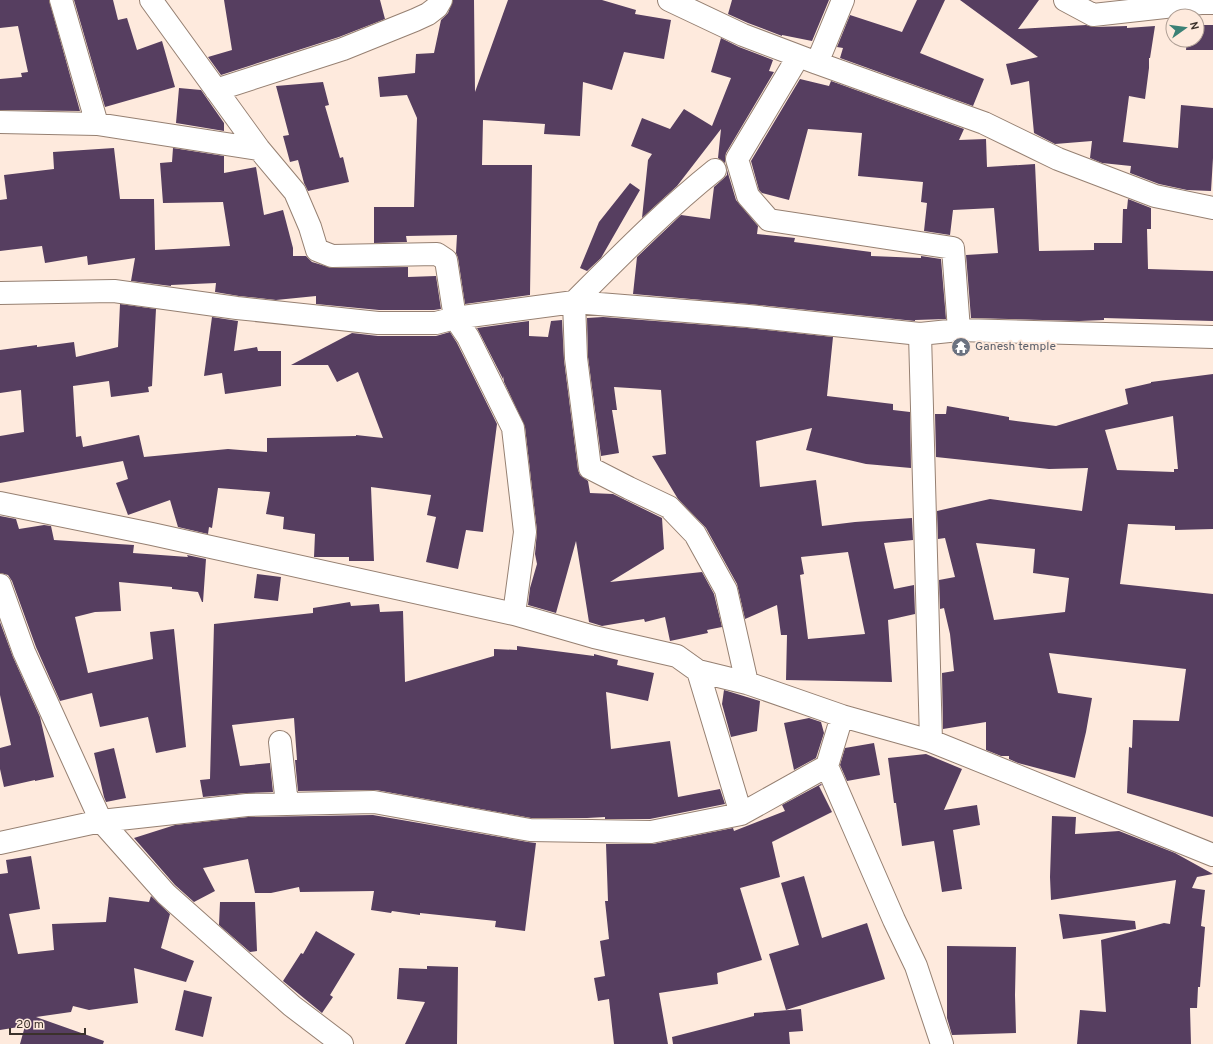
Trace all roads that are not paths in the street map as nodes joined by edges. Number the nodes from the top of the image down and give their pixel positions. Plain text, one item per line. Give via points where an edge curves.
1 (60, 0) edge
2 (151, 0) edge
3 (441, 0) edge
4 (669, 0) edge
5 (843, 0) edge
6 (1065, 0) edge
7 (1213, 3) edge
8 (807, 60) junction
9 (216, 90) junction
10 (0, 122) edge
11 (97, 124) junction
12 (259, 149) junction
13 (715, 170) dead end
14 (1213, 208) edge
15 (0, 293) edge
16 (574, 302) junction
17 (455, 318) junction
18 (959, 330) junction
19 (920, 334) junction
20 (1213, 338) edge
21 (0, 503) edge
22 (0, 585) edge
23 (514, 614) junction
24 (698, 671) junction
25 (747, 683) junction
26 (842, 716) junction
27 (932, 741) junction
28 (280, 742) dead end
29 (827, 766) junction
30 (288, 804) junction
31 (741, 814) junction
32 (101, 822) junction
33 (0, 842) edge
34 (1213, 855) edge
35 (342, 1044) edge
36 (942, 1044) edge

1 - 11 street
2 - 9 street
3 - 9 street via 437,8 428,14 343,49
4 - 8 street via 743,35
5 - 8 street
6 - 7 street via 1093,14
8 - 14 street via 984,123 1058,159 1155,196
8 - 18 street via 737,158 748,196 769,220 953,248
9 - 12 street
10 - 11 street
11 - 12 street
12 - 17 street via 295,192 317,250 332,256 437,254 446,260
13 - 16 street via 628,247
15 - 17 street via 114,291 236,308 378,323 436,323
16 - 17 street
16 - 19 street via 748,316
16 - 25 street via 576,358 590,468 669,507 695,534 726,590
17 - 23 street via 468,338 513,428 525,532
18 - 19 street
18 - 20 street
19 - 27 street
21 - 23 street
22 - 32 street via 24,652
23 - 24 street via 594,637 677,656
24 - 25 street
24 - 31 street
25 - 26 street
26 - 27 street
26 - 29 street
27 - 34 street
28 - 30 street
29 - 31 street
29 - 36 street via 916,966
30 - 31 street via 374,802 530,830 651,832
30 - 32 street via 247,805
32 - 33 street
32 - 35 street via 166,894 292,1006

